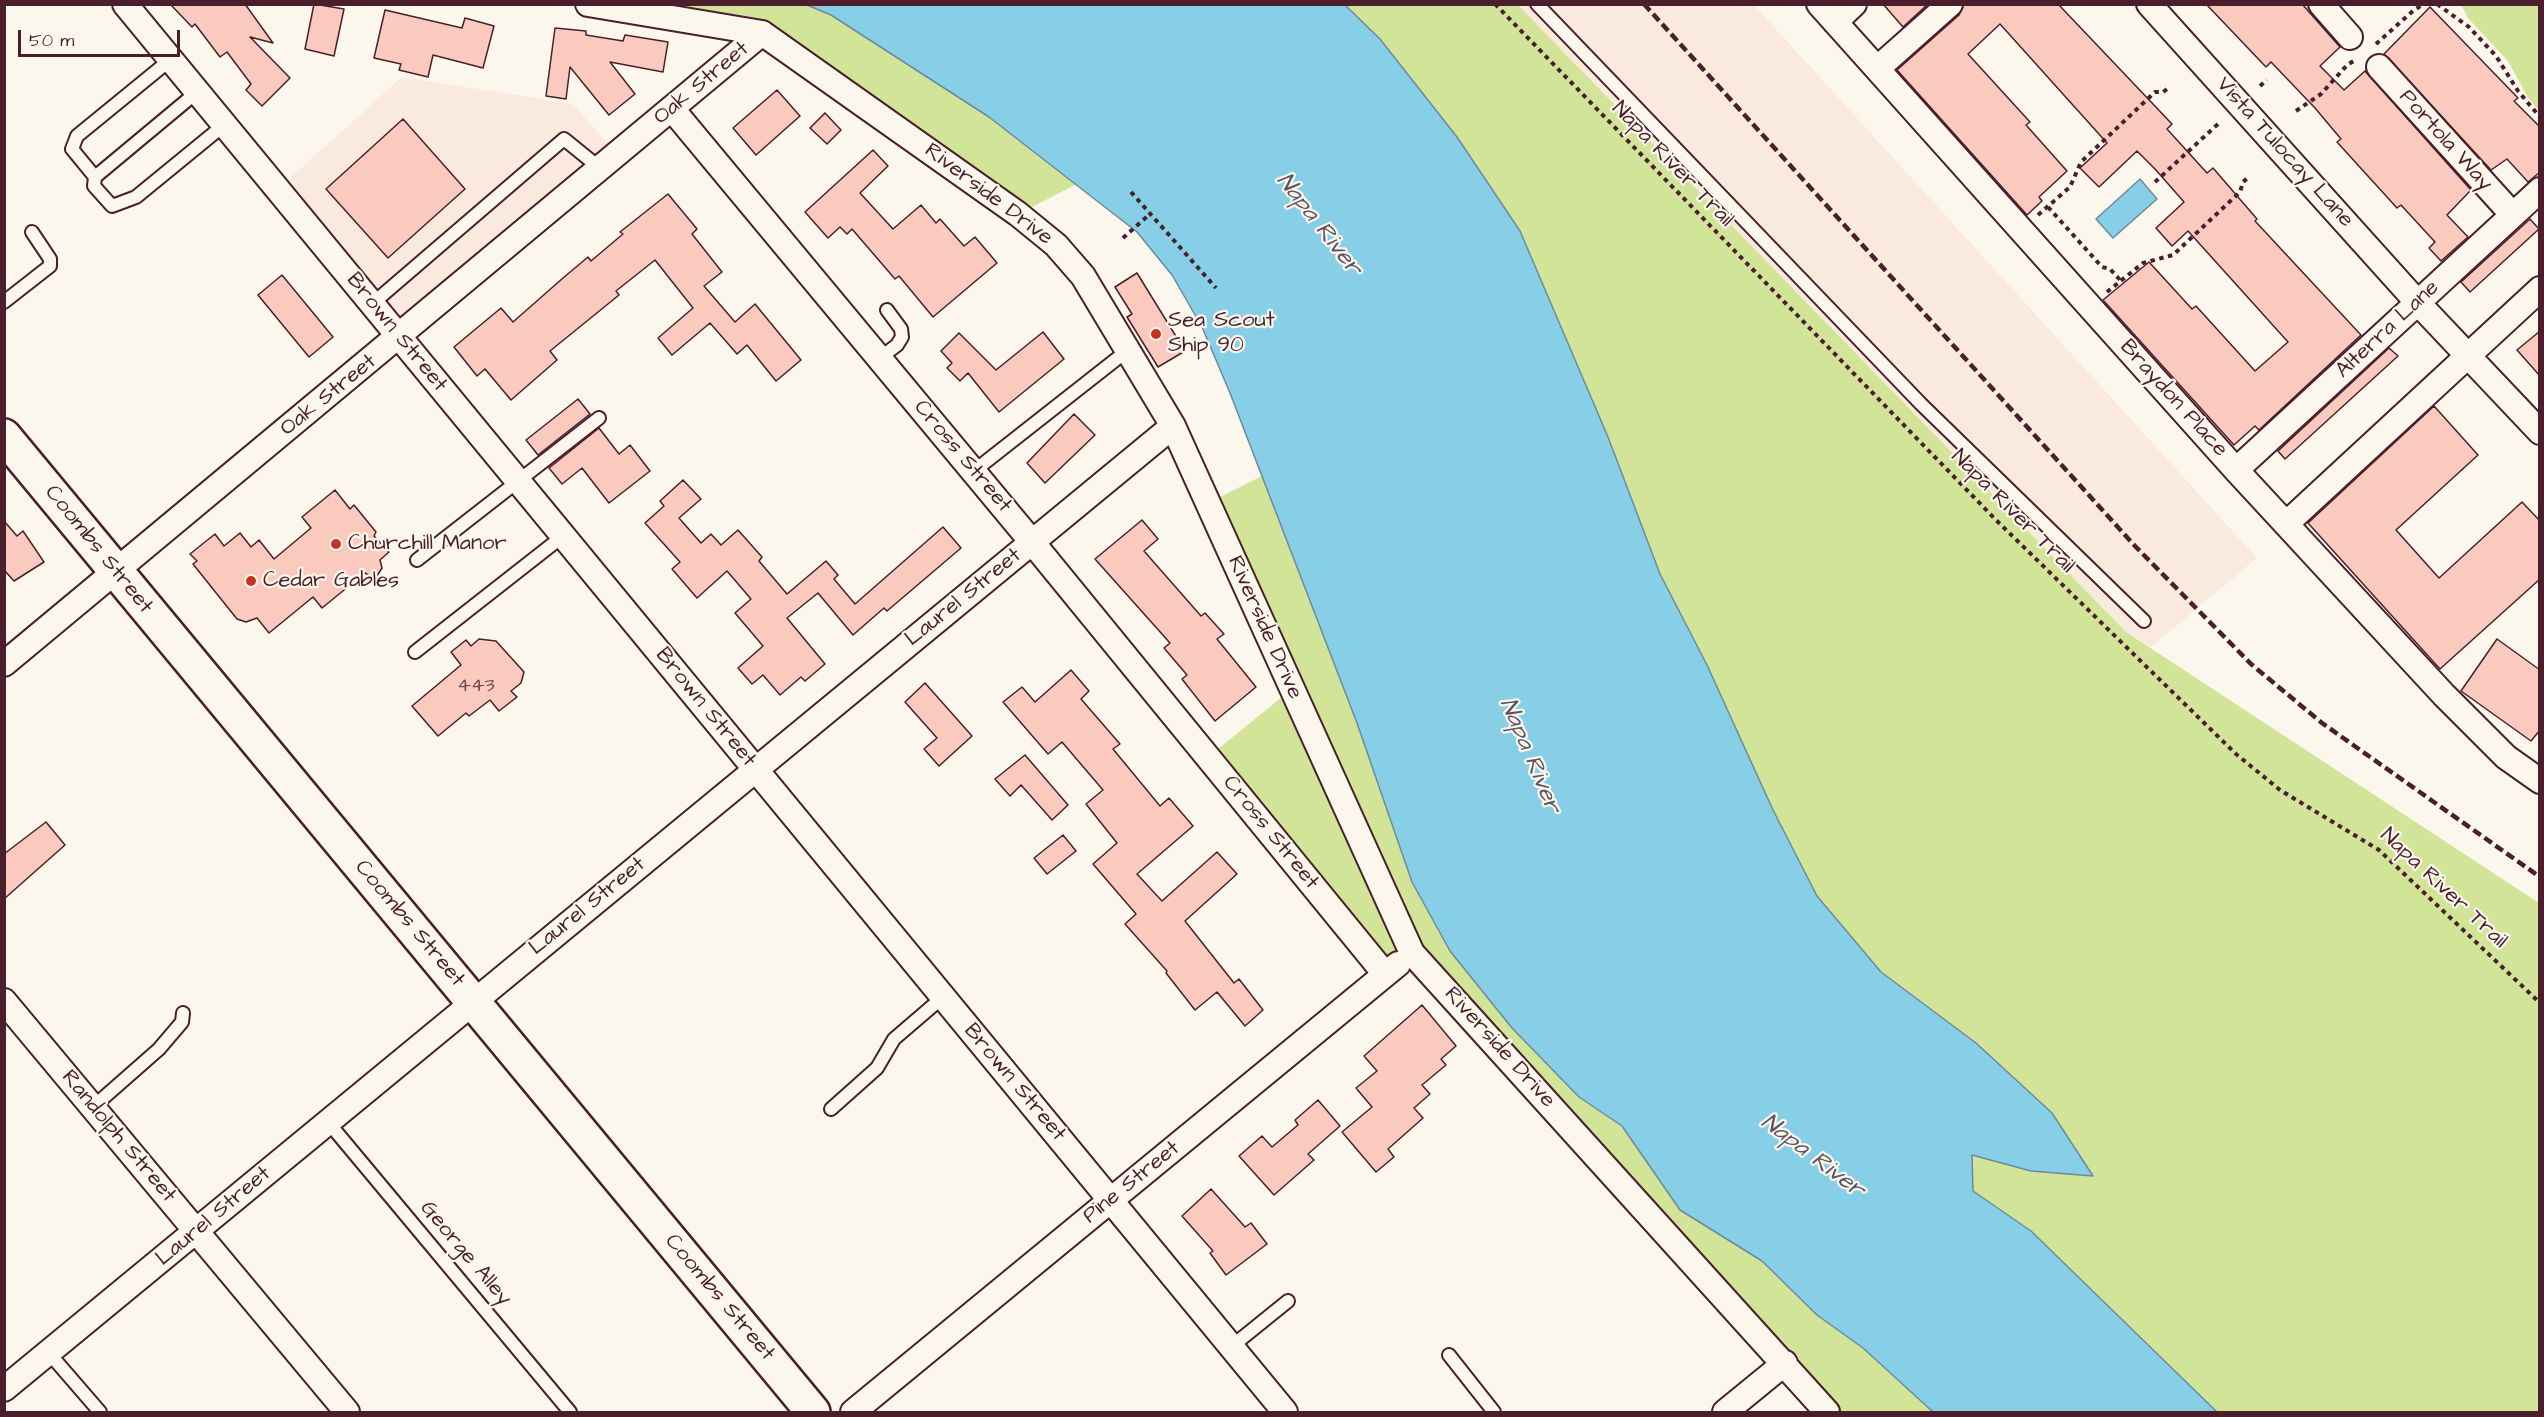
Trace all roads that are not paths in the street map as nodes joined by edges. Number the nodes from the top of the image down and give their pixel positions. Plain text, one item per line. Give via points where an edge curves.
1 (125, 4) edge
2 (588, 4) edge
3 (1537, 4) edge
4 (1819, 4) edge
5 (1854, 4) edge
6 (1950, 4) edge
7 (2149, 4) edge
8 (2321, 4) edge
9 (1835, 22) junction
10 (762, 33) junction
11 (2350, 37) dead end
12 (170, 60) junction
13 (2379, 67) dead end
14 (1878, 68) junction
15 (197, 93) junction
16 (672, 109) junction
17 (224, 124) junction
18 (601, 169) junction
19 (95, 177) junction
20 (2540, 190) edge
21 (2512, 214) junction
22 (32, 232) dead end
23 (2540, 289) edge
24 (4, 302) edge
25 (2418, 303) junction
26 (372, 304) junction
27 (887, 310) dead end
28 (400, 338) junction
29 (1128, 350) junction
30 (2468, 354) junction
31 (880, 358) junction
32 (599, 418) dead end
33 (1173, 426) junction
34 (2540, 432) edge
35 (12, 450) edge
36 (2236, 470) junction
37 (974, 471) junction
38 (518, 481) junction
39 (2286, 524) junction
40 (563, 536) junction
41 (1032, 542) junction
42 (417, 560) dead end
43 (115, 572) junction
44 (2144, 621) dead end
45 (415, 652) dead end
46 (4, 664) edge
47 (755, 770) junction
48 (2540, 782) edge
49 (1412, 953) junction
50 (1385, 974) junction
51 (943, 997) junction
52 (4, 1001) edge
53 (473, 1001) junction
54 (183, 1013) dead end
55 (93, 1107) junction
56 (831, 1109) dead end
57 (328, 1122) junction
58 (1111, 1200) junction
59 (198, 1232) junction
60 (1288, 1302) dead end
61 (1231, 1347) junction
62 (50, 1353) junction
63 (1449, 1355) dead end
64 (1785, 1363) junction
65 (4, 1389) edge
66 (100, 1413) edge
67 (346, 1413) edge
68 (570, 1413) edge
69 (813, 1413) edge
70 (853, 1413) edge
71 (1285, 1413) edge
72 (1494, 1413) edge
73 (1725, 1413) edge
74 (1827, 1413) edge

1 - 12 street, Brown Street
2 - 10 street, Riverside Drive
3 - 44 lane via 1921,404
4 - 9 street, Braydon Place
5 - 9 street
6 - 14 street
7 - 25 street, Vista Tulocay Lane
8 - 11 street
9 - 14 street, Braydon Place
10 - 16 street, Oak Street
10 - 29 street, Riverside Drive via 1056,245 1083,276
12 - 15 street, Brown Street
12 - 19 lane via 77,136 72,149
13 - 21 street, Portola Way
14 - 36 street, Braydon Place
15 - 17 street, Brown Street
15 - 19 lane
16 - 18 street, Oak Street
16 - 31 street, Cross Street
17 - 19 lane via 136,197 112,206 94,186
17 - 26 street, Brown Street
18 - 26 lane via 564,139
18 - 28 street, Oak Street
20 - 21 street, Alterra Lane
21 - 25 street, Alterra Lane
22 - 24 lane via 50,259 50,266
23 - 30 street
25 - 30 street, Vista Tulocay Lane
25 - 36 street, Alterra Lane
26 - 28 street, Brown Street
27 - 31 lane via 901,329 902,337
28 - 38 street, Brown Street
28 - 43 street, Oak Street
29 - 33 street, Riverside Drive
29 - 37 lane
30 - 34 street, Vista Tulocay Lane
30 - 39 street
31 - 37 street, Cross Street
32 - 38 lane
33 - 41 street, Laurel Street
33 - 49 street, Riverside Drive
35 - 43 street, Coombs Street
36 - 39 street, Braydon Place
37 - 41 street, Cross Street
38 - 40 street, Brown Street
38 - 42 lane
39 - 48 street, Braydon Place via 2506,758
40 - 45 lane
40 - 47 street, Brown Street
41 - 47 street, Laurel Street
41 - 50 street, Cross Street
43 - 46 street, Oak Street
43 - 53 street, Coombs Street
47 - 51 street, Brown Street
47 - 53 street, Laurel Street
49 - 50 street, Pine Street
49 - 64 street, Riverside Drive
50 - 58 street, Pine Street
51 - 56 lane via 894,1039 877,1068
51 - 58 street, Brown Street
52 - 55 street, Randolph Street
53 - 57 street, Laurel Street
53 - 69 street, Coombs Street
54 - 55 lane via 182,1023 174,1033
55 - 59 street, Randolph Street
57 - 59 street, Laurel Street
57 - 68 lane, George Alley
58 - 61 street, Brown Street
58 - 70 street, Pine Street
59 - 62 street, Laurel Street
59 - 67 street, Randolph Street
60 - 61 lane
61 - 71 street, Brown Street
62 - 65 street, Laurel Street
62 - 66 lane
63 - 72 lane
64 - 73 street
64 - 74 street, Riverside Drive

